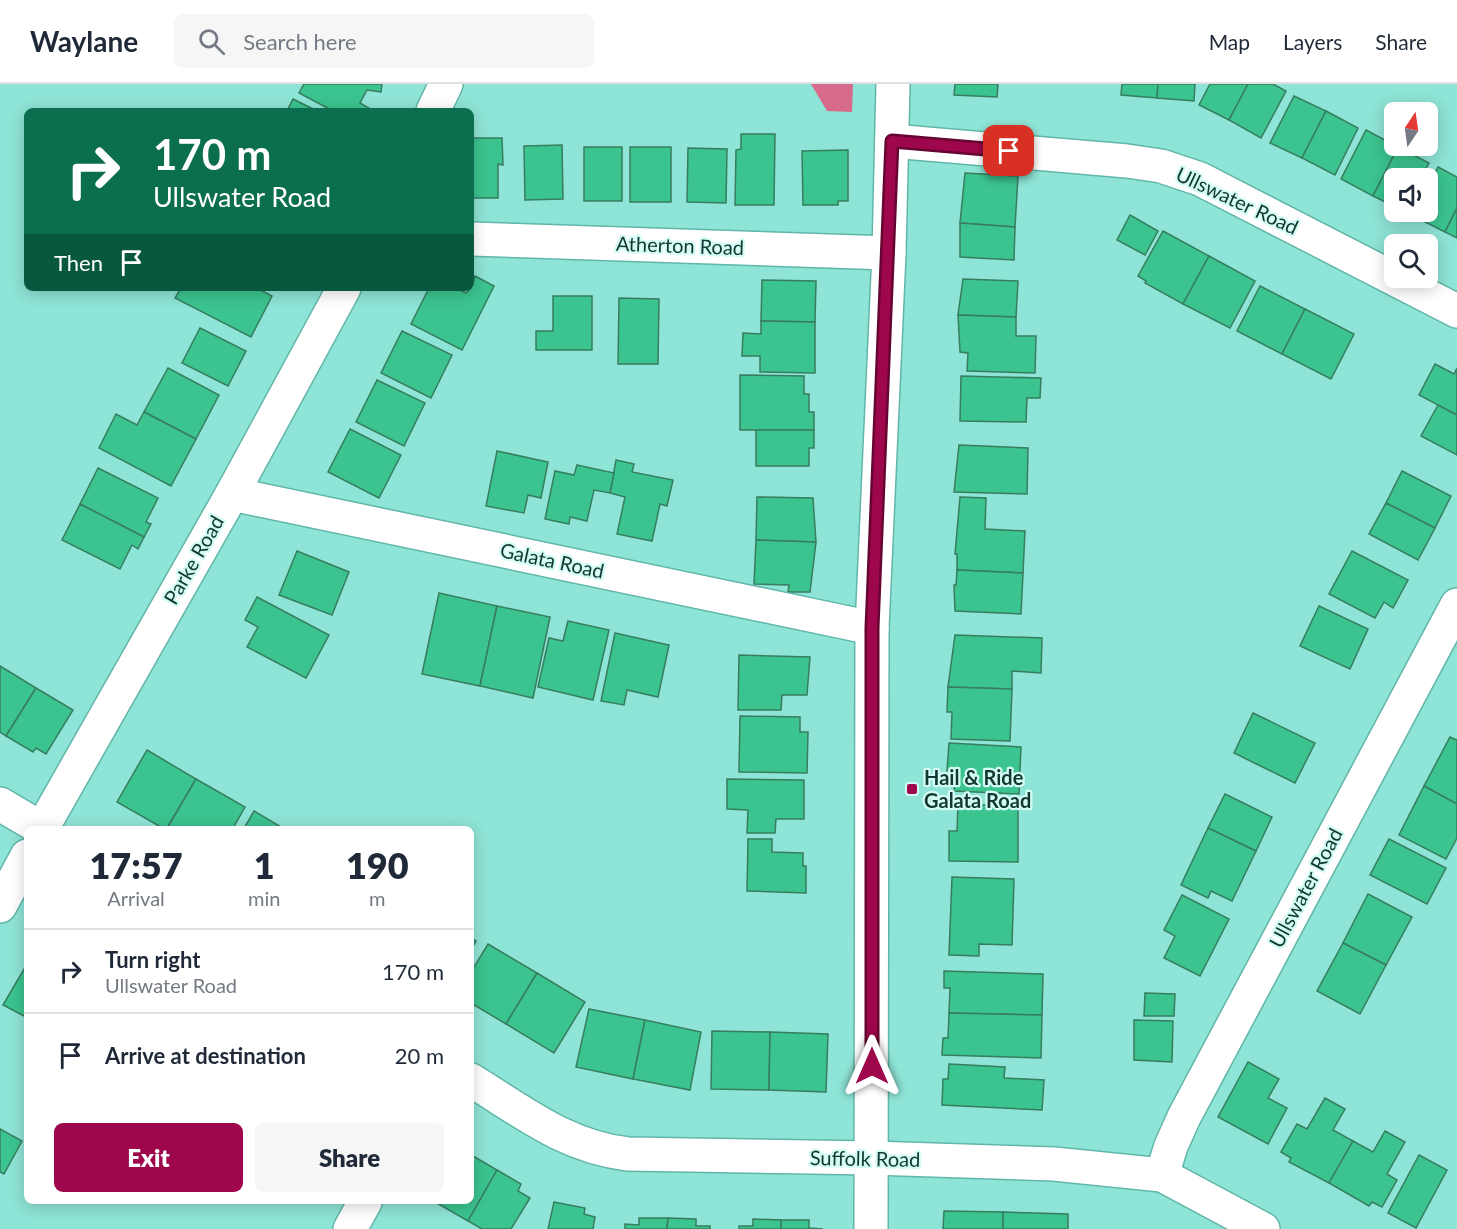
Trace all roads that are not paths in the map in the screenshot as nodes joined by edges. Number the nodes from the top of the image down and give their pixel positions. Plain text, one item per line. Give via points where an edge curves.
1 (446, 84) edge
2 (893, 84) edge
3 (434, 108) edge
4 (892, 141) junction
5 (474, 239) edge
6 (889, 253) junction
7 (342, 291) edge
8 (1457, 311) edge
9 (232, 494) junction
10 (1457, 604) edge
11 (872, 628) junction
12 (0, 804) edge
13 (26, 826) edge
14 (44, 826) edge
15 (24, 862) edge
16 (0, 906) edge
17 (474, 1082) edge
18 (873, 1158) junction
19 (1162, 1175) junction
20 (364, 1204) edge
21 (350, 1229) edge
22 (871, 1229) edge
23 (1263, 1229) edge

1 - 3 street
2 - 4 street
4 - 6 street
4 - 8 street, Ullswater Road via 1127,161 1180,171
5 - 6 street, Atherton Road
6 - 11 street
7 - 9 street, Parke Road
9 - 11 street, Galata Road
9 - 14 street, Parke Road
10 - 19 street, Ullswater Road via 1184,1117
11 - 18 street
12 - 13 street
15 - 16 street, Parke Road
17 - 18 street, Suffolk Road via 556,1133 603,1151
18 - 19 street, Suffolk Road via 1054,1164
18 - 22 street
19 - 23 street, Suffolk Road
20 - 21 street

